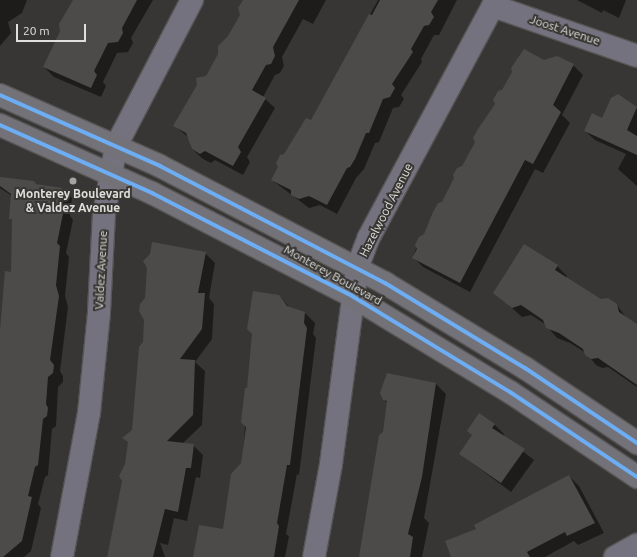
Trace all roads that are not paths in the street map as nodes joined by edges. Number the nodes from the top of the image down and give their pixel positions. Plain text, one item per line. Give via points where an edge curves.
1 (192, 0) edge
2 (494, 3) edge
3 (637, 56) edge
4 (0, 95) edge
5 (0, 125) edge
6 (116, 146) junction
7 (110, 174) junction
8 (357, 268) junction
9 (352, 296) junction
10 (637, 443) edge
11 (637, 478) edge
12 (637, 545) edge
13 (62, 557) edge
14 (314, 557) edge
15 (615, 557) edge

1 - 6 street, Valdez Avenue
2 - 3 street, Joost Avenue
2 - 8 street, Hazelwood Avenue via 369,237
4 - 6 main road, Monterey Boulevard
5 - 7 main road, Monterey Boulevard
6 - 7 street, Valdez Avenue
6 - 8 main road, Monterey Boulevard
7 - 9 main road, Monterey Boulevard via 197,215
7 - 13 street, Valdez Avenue via 104,214 100,312 90,406
8 - 9 street, Hazelwood Avenue
8 - 10 main road, Monterey Boulevard via 484,342
9 - 11 main road, Monterey Boulevard via 492,380
9 - 14 street, Hazelwood Avenue via 331,464
12 - 15 street

